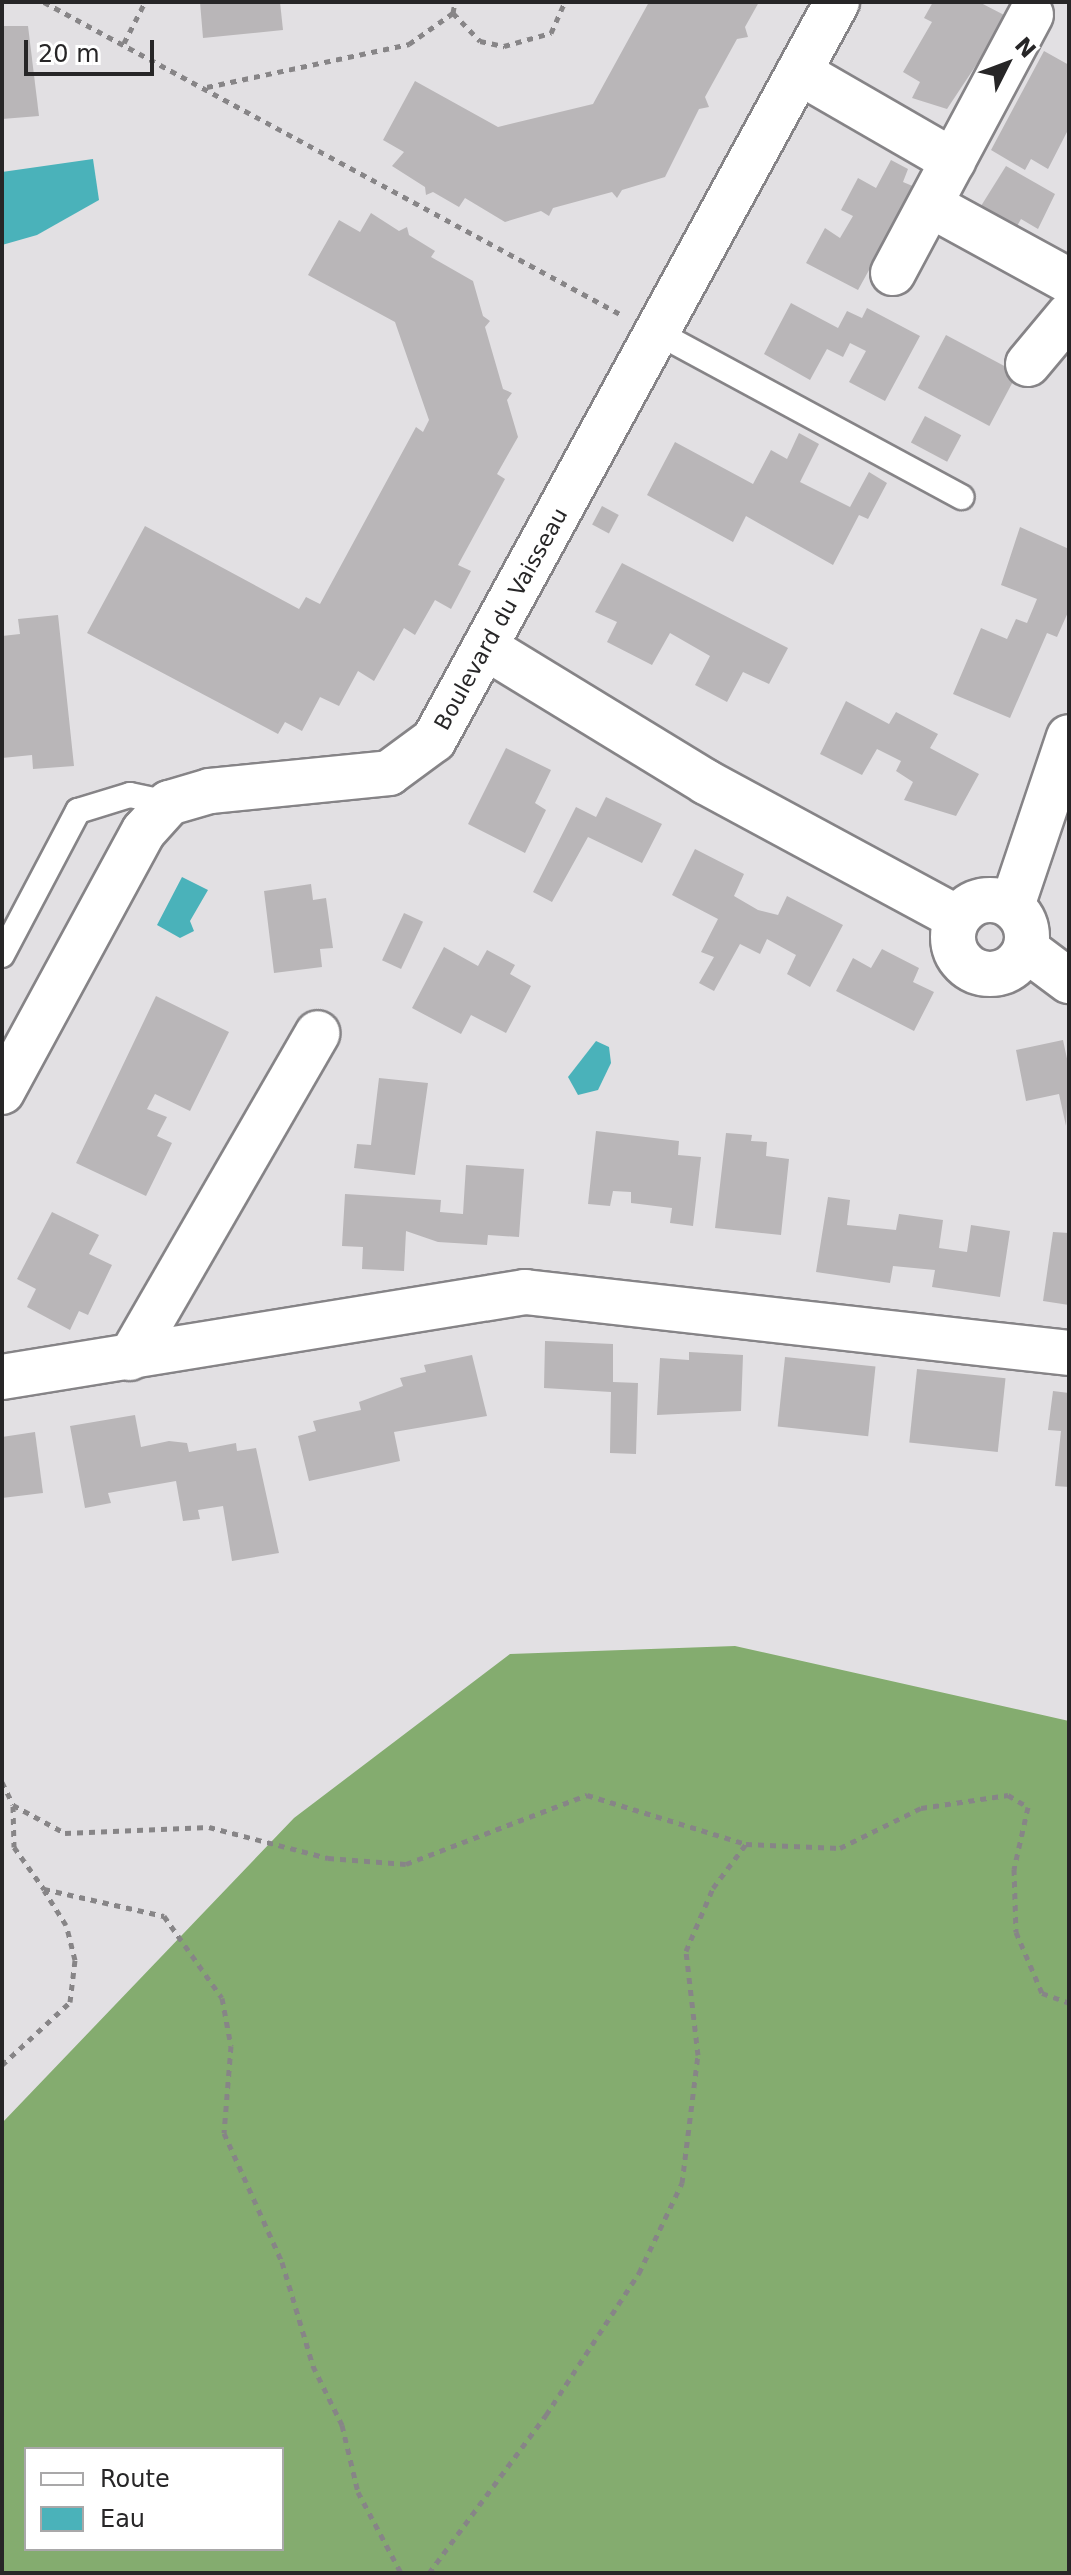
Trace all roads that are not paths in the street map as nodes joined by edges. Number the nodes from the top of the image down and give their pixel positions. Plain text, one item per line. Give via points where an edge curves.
1 (837, 2) edge
2 (1031, 15) dead end
3 (799, 72) junction
4 (953, 161) junction
5 (932, 206) junction
6 (893, 273) dead end
7 (1069, 281) edge
8 (1069, 315) edge
9 (658, 333) junction
10 (1028, 364) dead end
11 (961, 497) dead end
12 (485, 647) junction
13 (1069, 737) edge
14 (169, 803) junction
15 (1012, 906) junction
16 (958, 918) junction
17 (1026, 949) junction
18 (2, 955) edge
19 (1069, 981) edge
20 (318, 1033) dead end
21 (2, 1092) edge
22 (1069, 1353) edge
23 (130, 1358) junction
24 (2, 1377) edge

1 - 3 street, Boulevard du Vaisseau
2 - 4 street
3 - 4 street
3 - 9 street, Boulevard du Vaisseau
4 - 5 street
5 - 6 street
5 - 7 street
8 - 10 street
9 - 11 lane
9 - 12 street, Boulevard du Vaisseau
12 - 14 street, Boulevard du Vaisseau via 434,740 389,773 210,791
12 - 16 street via 706,782
13 - 15 street
14 - 18 lane via 130,795 78,811
14 - 21 street via 144,831
15 - 16 street via 983,900
15 - 17 street via 1027,929
16 - 17 street via 958,956 975,970 1006,970
17 - 19 street
20 - 23 street
22 - 23 street via 525,1292
23 - 24 street

